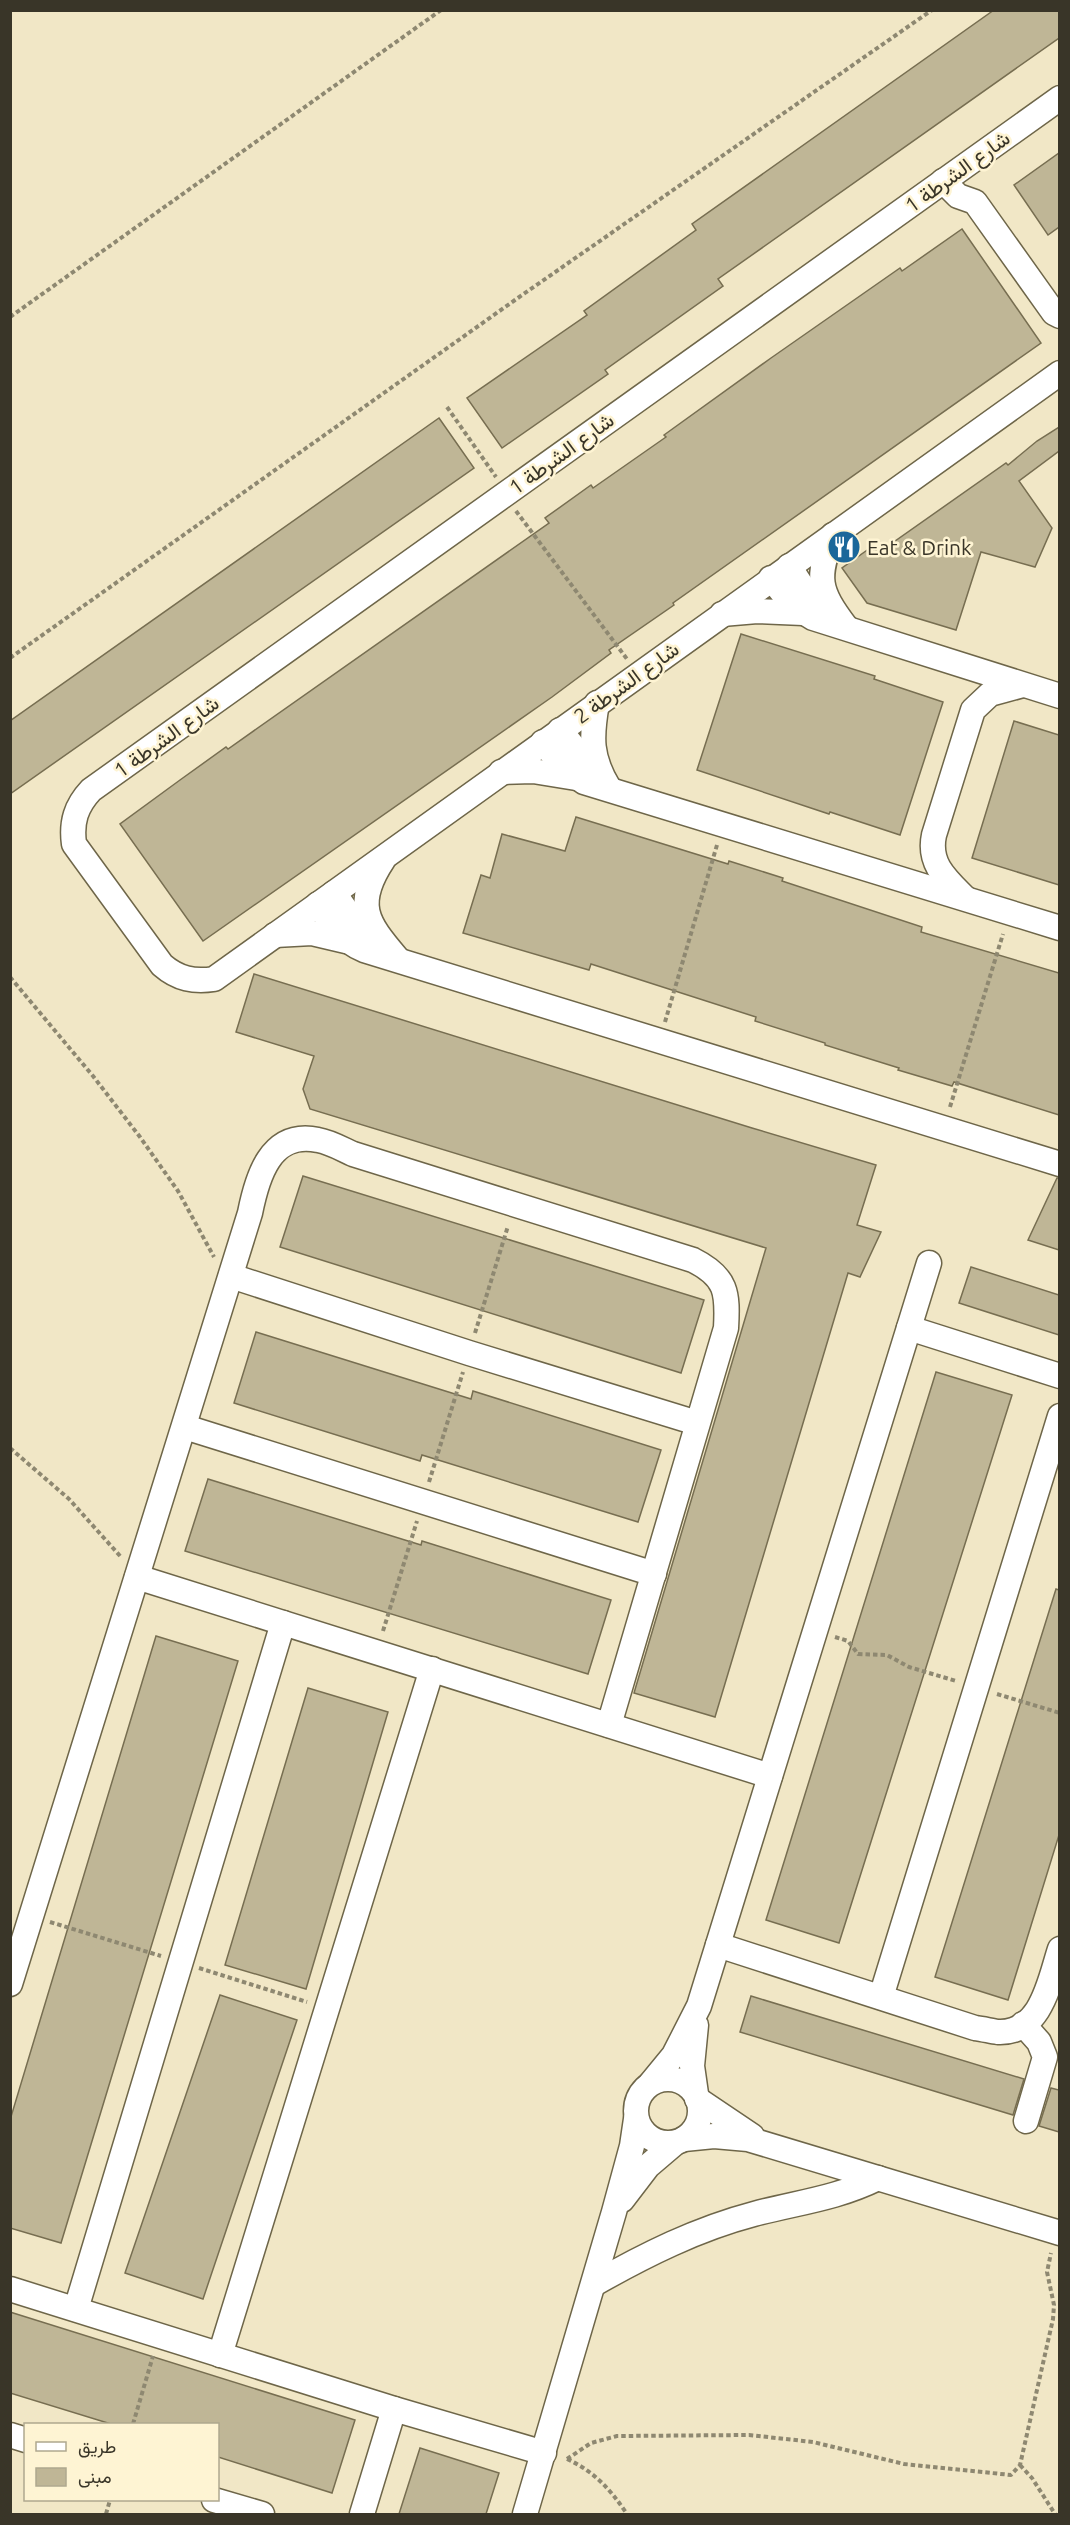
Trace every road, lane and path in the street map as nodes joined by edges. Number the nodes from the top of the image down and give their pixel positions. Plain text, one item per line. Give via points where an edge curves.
1 (441, 10) edge
2 (933, 10) edge
3 (1059, 98) edge
4 (953, 174) junction
5 (10, 317) edge
6 (1058, 320) edge
7 (1059, 373) edge
8 (447, 408) dead end
9 (505, 493) junction
10 (833, 535) junction
11 (780, 572) junction
12 (802, 614) junction
13 (720, 615) junction
14 (838, 624) junction
15 (10, 658) edge
16 (639, 674) junction
17 (1023, 685) junction
18 (1059, 696) edge
19 (597, 703) junction
20 (551, 736) junction
21 (501, 772) junction
22 (582, 780) junction
23 (609, 788) junction
24 (723, 823) junction
25 (387, 853) junction
26 (326, 898) junction
27 (965, 898) junction
28 (1010, 912) junction
29 (1059, 928) edge
30 (275, 935) junction
31 (346, 941) junction
32 (387, 955) junction
33 (10, 977) edge
34 (189, 980) joint
35 (660, 1040) junction
36 (944, 1128) junction
37 (1059, 1164) edge
38 (514, 1204) junction
39 (929, 1263) dead end
40 (231, 1276) junction
41 (909, 1328) junction
42 (469, 1353) junction
43 (1059, 1376) edge
44 (1059, 1416) edge
45 (697, 1423) junction
46 (185, 1427) junction
47 (10, 1448) edge
48 (423, 1502) junction
49 (654, 1574) junction
50 (137, 1577) junction
51 (283, 1623) junction
52 (815, 1631) junction
53 (377, 1652) junction
54 (432, 1670) junction
55 (976, 1688) junction
56 (1059, 1713) edge
57 (609, 1725) junction
58 (770, 1776) junction
59 (718, 1945) junction
60 (1059, 1949) edge
61 (10, 1983) edge
62 (881, 1997) junction
63 (699, 2006) junction
64 (1023, 2024) junction
65 (651, 2083) junction
66 (696, 2097) junction
67 (636, 2119) junction
68 (1026, 2121) dead end
69 (680, 2141) junction
70 (764, 2144) junction
71 (878, 2178) junction
72 (615, 2212) junction
73 (1058, 2232) edge
74 (594, 2284) junction
75 (10, 2289) edge
76 (76, 2309) junction
77 (159, 2336) junction
78 (220, 2355) junction
79 (394, 2409) junction
80 (133, 2423) edge
81 (544, 2453) junction
82 (567, 2459) junction
83 (1020, 2465) junction
84 (219, 2501) edge
85 (262, 2514) edge
86 (362, 2514) edge
87 (525, 2514) edge
88 (627, 2514) edge
89 (1055, 2514) edge

1 - 5 path
2 - 15 path
3 - 4 street, شارع الشرطة 1
4 - 6 street via 975,186 975,202
4 - 9 street, شارع الشرطة 1
7 - 10 street, شارع الشرطة 2
8 - 9 path
9 - 16 path
9 - 34 street, شارع الشرطة 1 via 83,798 74,819 74,844 155,958 169,971
10 - 11 street, شارع الشرطة 2
10 - 14 street via 824,559 823,585
11 - 12 street via 792,605
11 - 13 street, شارع الشرطة 2
11 - 14 street
12 - 13 street via 757,610
12 - 14 street
13 - 16 street, شارع الشرطة 2
14 - 17 street
16 - 19 street, شارع الشرطة 2
17 - 18 street
17 - 27 street via 990,694 973,710 934,835 932,851 938,867
19 - 20 street, شارع الشرطة 2
19 - 23 street via 593,751
20 - 21 street, شارع الشرطة 2
20 - 22 street via 562,766
20 - 23 street
21 - 22 street via 542,771
21 - 25 street, شارع الشرطة 2
22 - 23 street
23 - 24 street
24 - 27 street
24 - 35 path
25 - 26 street, شارع الشرطة 2
25 - 32 street via 371,878 366,908
26 - 30 street, شارع الشرطة 2
26 - 31 street via 337,932
26 - 32 street
27 - 28 street
28 - 29 street
28 - 36 path
30 - 31 street via 312,933
30 - 34 street, شارع الشرطة 2 via 214,979
31 - 32 street
32 - 35 street
33 - 40 path via 140,1137 178,1191 210,1253
35 - 36 street
36 - 37 street
38 - 40 street via 353,1154 316,1152 292,1157 272,1173 250,1214
38 - 42 path
38 - 45 street via 693,1260 724,1284 726,1328
39 - 41 street
40 - 42 street
40 - 46 street
41 - 43 street
41 - 52 street
42 - 45 street
42 - 48 path
44 - 55 street
45 - 49 street
46 - 48 street
46 - 50 street
47 - 50 path via 69,1499
48 - 49 street
48 - 53 path
49 - 57 street
50 - 51 street
50 - 61 street
51 - 53 street
51 - 76 street
52 - 55 path via 848,1641 858,1654 887,1655 909,1667
52 - 58 street
53 - 54 street
54 - 57 street
54 - 78 street
55 - 56 path
55 - 62 street
57 - 58 street
58 - 59 street
59 - 62 street
59 - 63 street
60 - 64 street via 1045,1997
62 - 64 street via 975,2028 999,2032
63 - 65 street via 674,2055
63 - 66 street via 692,2066
64 - 68 street via 1039,2042 1045,2057
65 - 66 street via 671,2079 689,2087
65 - 67 street via 638,2099
66 - 69 street via 700,2114 697,2124
66 - 70 street
67 - 69 street via 646,2136 655,2141
67 - 72 street
69 - 70 street via 731,2137
69 - 72 street via 648,2166
70 - 71 street
71 - 73 street
71 - 74 street via 834,2196 715,2226 649,2254
72 - 74 street
73 - 83 path via 1047,2272 1054,2312
74 - 81 street
75 - 76 street
76 - 77 street
77 - 78 street
77 - 80 path
78 - 79 street
79 - 81 street
79 - 86 street
81 - 82 path
81 - 87 street
82 - 83 path via 591,2443 617,2436 690,2434 781,2438 904,2464 1007,2476
82 - 88 path via 603,2482
83 - 89 path
84 - 85 street

